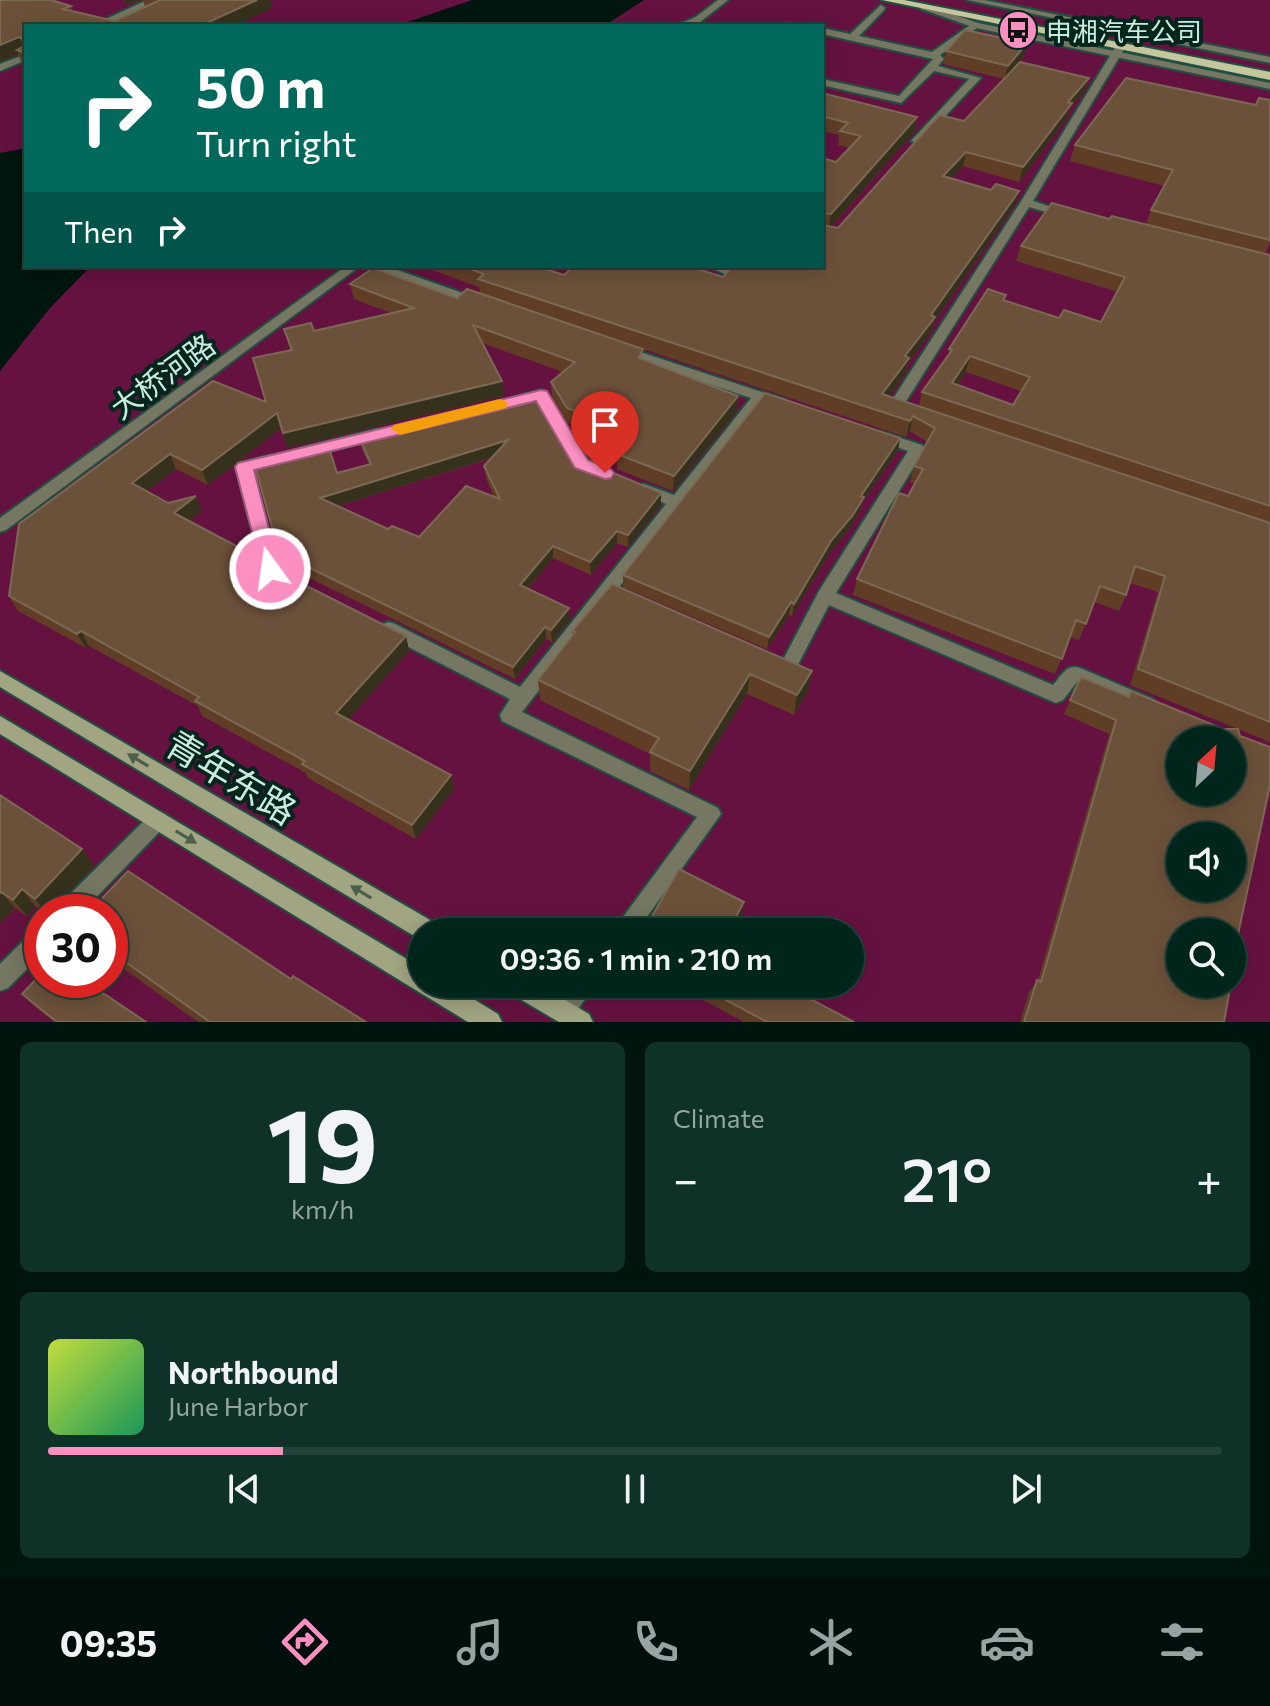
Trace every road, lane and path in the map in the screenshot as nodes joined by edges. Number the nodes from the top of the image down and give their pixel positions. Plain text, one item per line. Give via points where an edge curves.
1 (154, 0) edge
2 (724, 0) edge
3 (971, 0) edge
4 (884, 4) edge
5 (928, 4) edge
6 (698, 19) junction
7 (100, 24) edge
8 (685, 24) edge
9 (692, 24) edge
10 (976, 25) junction
11 (824, 31) edge
12 (852, 37) junction
13 (1119, 51) junction
14 (24, 58) edge
15 (1270, 60) edge
16 (932, 61) junction
17 (0, 68) edge
18 (1270, 68) edge
19 (1270, 76) edge
20 (824, 82) edge
21 (1270, 86) edge
22 (905, 154) edge
23 (1026, 203) junction
24 (1087, 219) edge
25 (351, 268) edge
26 (380, 268) edge
27 (491, 306) edge
28 (609, 345) edge
29 (760, 396) junction
30 (497, 406) edge
31 (803, 410) edge
32 (924, 418) edge
33 (860, 430) edge
34 (393, 431) edge
35 (676, 502) junction
36 (0, 526) edge
37 (298, 583) edge
38 (825, 596) junction
39 (368, 619) edge
40 (759, 657) edge
41 (0, 678) edge
42 (523, 697) junction
43 (1158, 709) edge
44 (0, 724) edge
45 (158, 820) junction
46 (85, 894) edge
47 (633, 918) edge
48 (408, 920) edge
49 (24, 956) edge
50 (408, 972) edge
51 (0, 980) edge
52 (451, 998) edge
53 (540, 998) edge
54 (579, 998) edge
55 (572, 1017) edge
56 (490, 1022) edge

1 - 7 street
2 - 6 street
3 - 15 street
4 - 5 main road
4 - 12 street
5 - 10 street
5 - 13 main road
5 - 18 main road
6 - 8 street
6 - 9 street
10 - 13 street
10 - 16 street
11 - 12 street
12 - 16 street
13 - 19 main road
13 - 21 street
13 - 23 street
14 - 17 street
16 - 20 street via 901,100
16 - 22 street via 976,78
23 - 24 street
23 - 32 street via 894,408
25 - 36 street, 大桥河路
26 - 27 street
28 - 29 street
29 - 31 street
29 - 35 street
30 - 35 street via 541,395 582,464
33 - 38 street via 917,449
34 - 37 street via 244,467 270,569
35 - 42 street via 613,595
38 - 40 street via 787,669
38 - 43 street via 1056,695 1074,673
39 - 42 street
48 -> 41 main road, 青年东路
42 - 47 street via 509,715 711,814
44 - 45 main road
45 - 46 street
45 -> 50 main road
49 - 51 street
52 - 56 main road
53 - 55 main road
54 - 55 street

